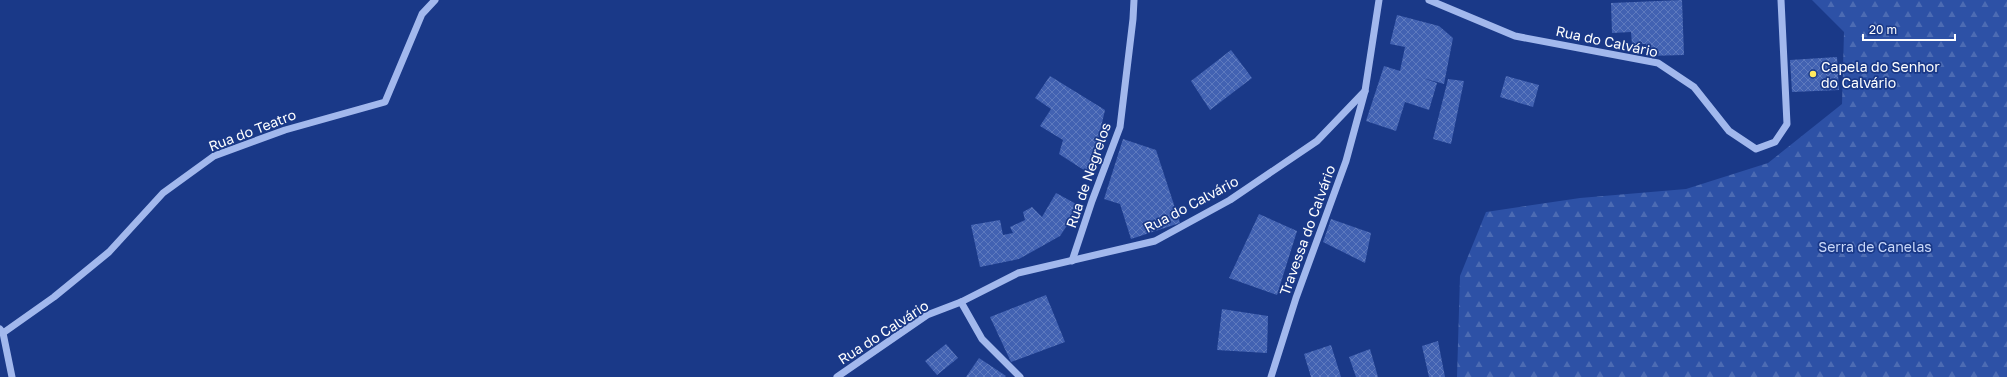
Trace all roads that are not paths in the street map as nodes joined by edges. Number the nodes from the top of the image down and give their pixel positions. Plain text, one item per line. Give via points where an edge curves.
1 (436, 0) edge
2 (1134, 0) edge
3 (1379, 0) edge
4 (1429, 0) edge
5 (1781, 0) edge
6 (1365, 91) junction
7 (1072, 261) junction
8 (961, 302) junction
9 (2, 331) edge
10 (12, 377) edge
11 (837, 377) edge
12 (1020, 377) edge
13 (1271, 377) edge

1 - 9 street, Rua do Teatro via 422,14 385,102 285,130 214,156 163,193 109,252 54,297
2 - 7 street, Rua de Negrelos via 1120,126
3 - 6 street
4 - 5 street, Rua do Calvário via 1515,36 1658,63 1694,87 1729,131 1756,149 1775,142 1787,124
6 - 7 street, Rua do Calvário via 1317,141 1230,200 1155,241
6 - 13 street, Travessa do Calvário via 1346,161 1296,298
7 - 8 street, Rua do Calvário via 1018,273
8 - 11 street, Rua do Calvário via 926,315
8 - 12 street via 982,339
9 - 10 street

